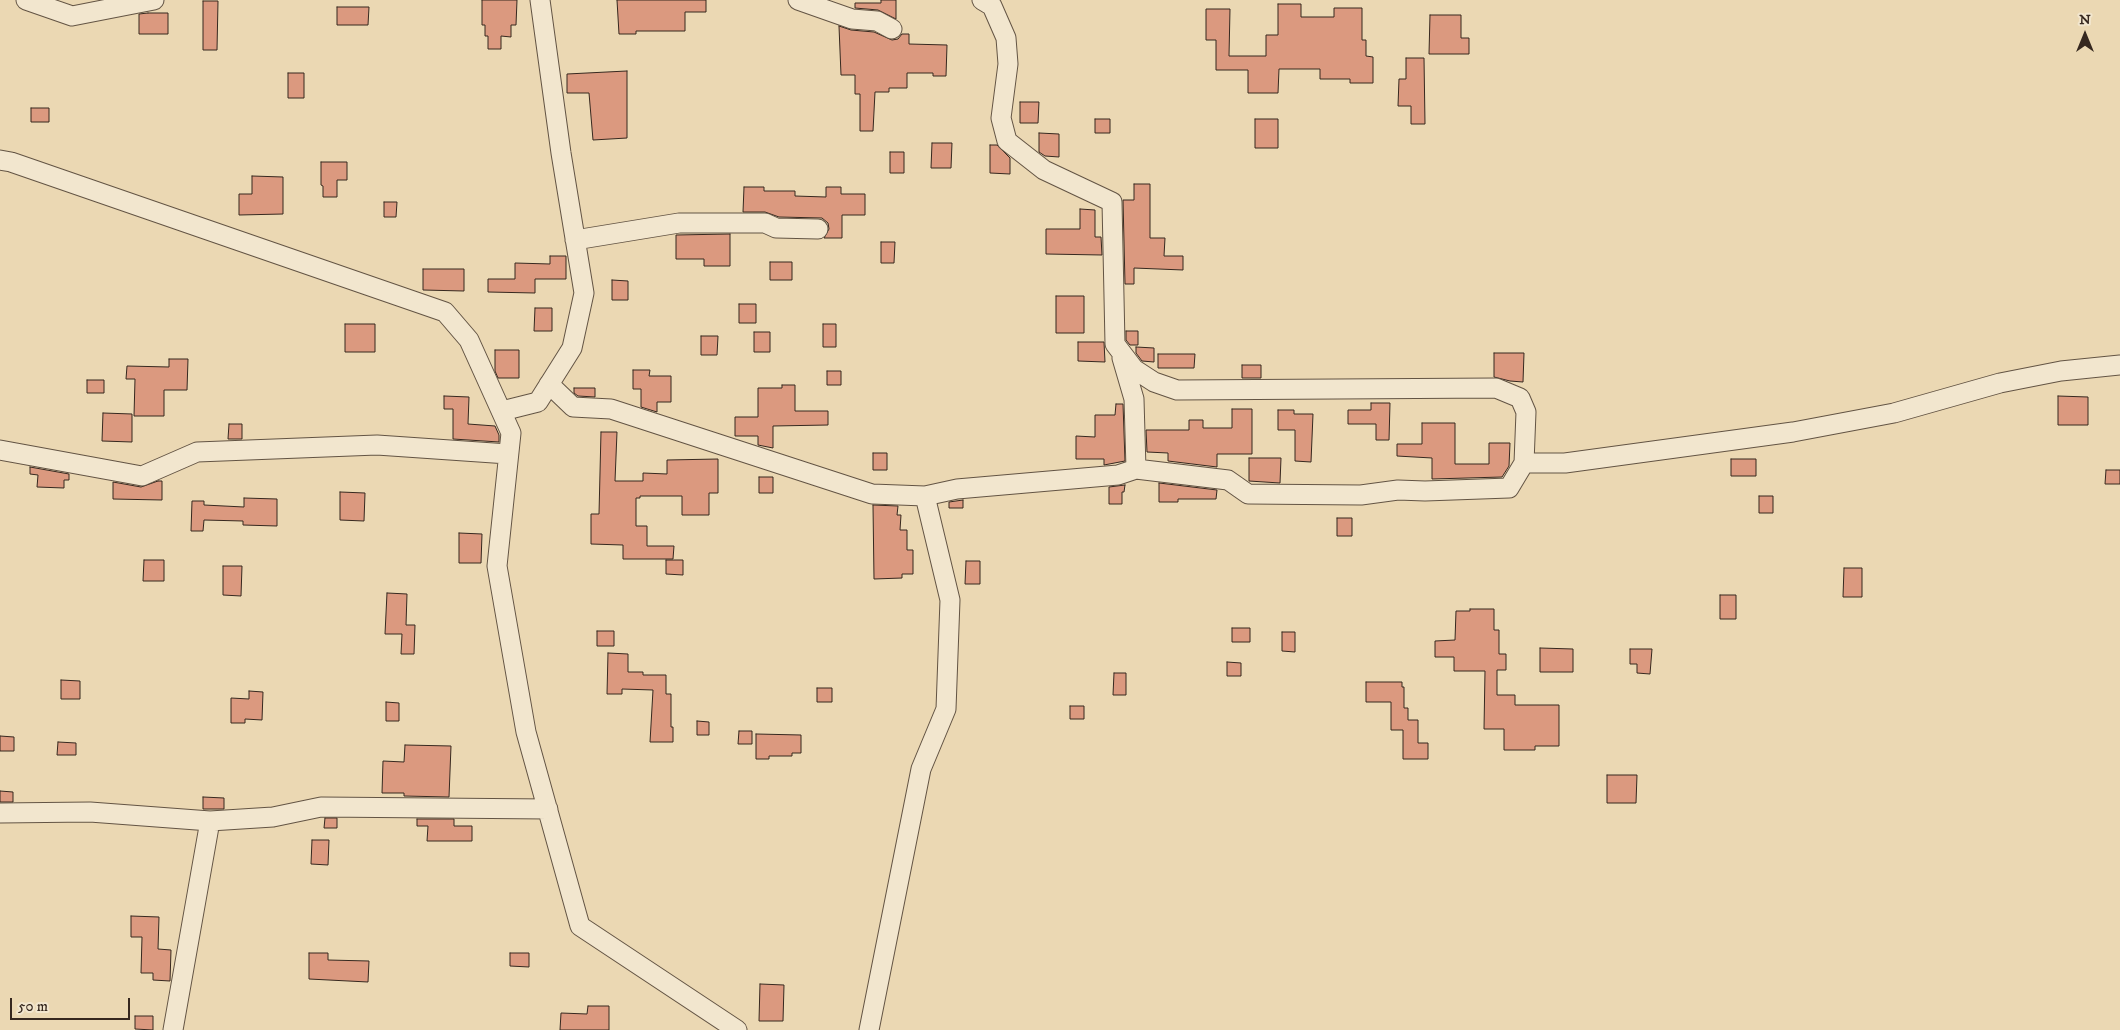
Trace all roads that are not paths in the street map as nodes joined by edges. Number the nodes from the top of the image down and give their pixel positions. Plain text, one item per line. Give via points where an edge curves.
1 (26, 0) edge
2 (154, 0) edge
3 (540, 0) edge
4 (798, 0) edge
5 (982, 0) edge
6 (892, 28) dead end
7 (0, 160) edge
8 (818, 229) dead end
9 (575, 240) junction
10 (1120, 352) junction
11 (2120, 365) edge
12 (549, 384) junction
13 (502, 411) junction
14 (0, 450) edge
15 (508, 454) junction
16 (1524, 463) junction
17 (1136, 468) junction
18 (925, 496) junction
19 (548, 809) junction
20 (0, 813) edge
21 (210, 822) junction
22 (173, 1030) edge
23 (737, 1030) edge
24 (869, 1030) edge

1 - 2 street via 72,16
3 - 9 street
4 - 6 street via 852,19 877,21
5 - 10 street via 992,6 1006,38 1008,64 1000,118 1007,142 1044,170 1112,202 1115,344
7 - 13 street via 445,312 469,340
8 - 9 street via 776,228 765,223 679,223
9 - 12 street via 584,292 572,348
10 - 16 street via 1134,370 1177,390 1496,388 1520,398 1526,412
10 - 17 street via 1134,399
11 - 16 street via 2000,382 1894,413 1792,432 1565,463
12 - 13 street via 538,402
12 - 18 street via 573,407 611,409 872,494
13 - 15 street via 511,433
14 - 15 street via 142,476 197,452 377,445
15 - 19 street via 497,566 526,732
16 - 17 street via 1509,488 1398,490 1361,495 1248,494 1228,480
17 - 18 street via 1118,476 957,489
18 - 24 street via 950,600 946,709 921,769
19 - 21 street via 321,807 273,817
19 - 23 street via 580,926
20 - 21 street via 90,812
21 - 22 street

